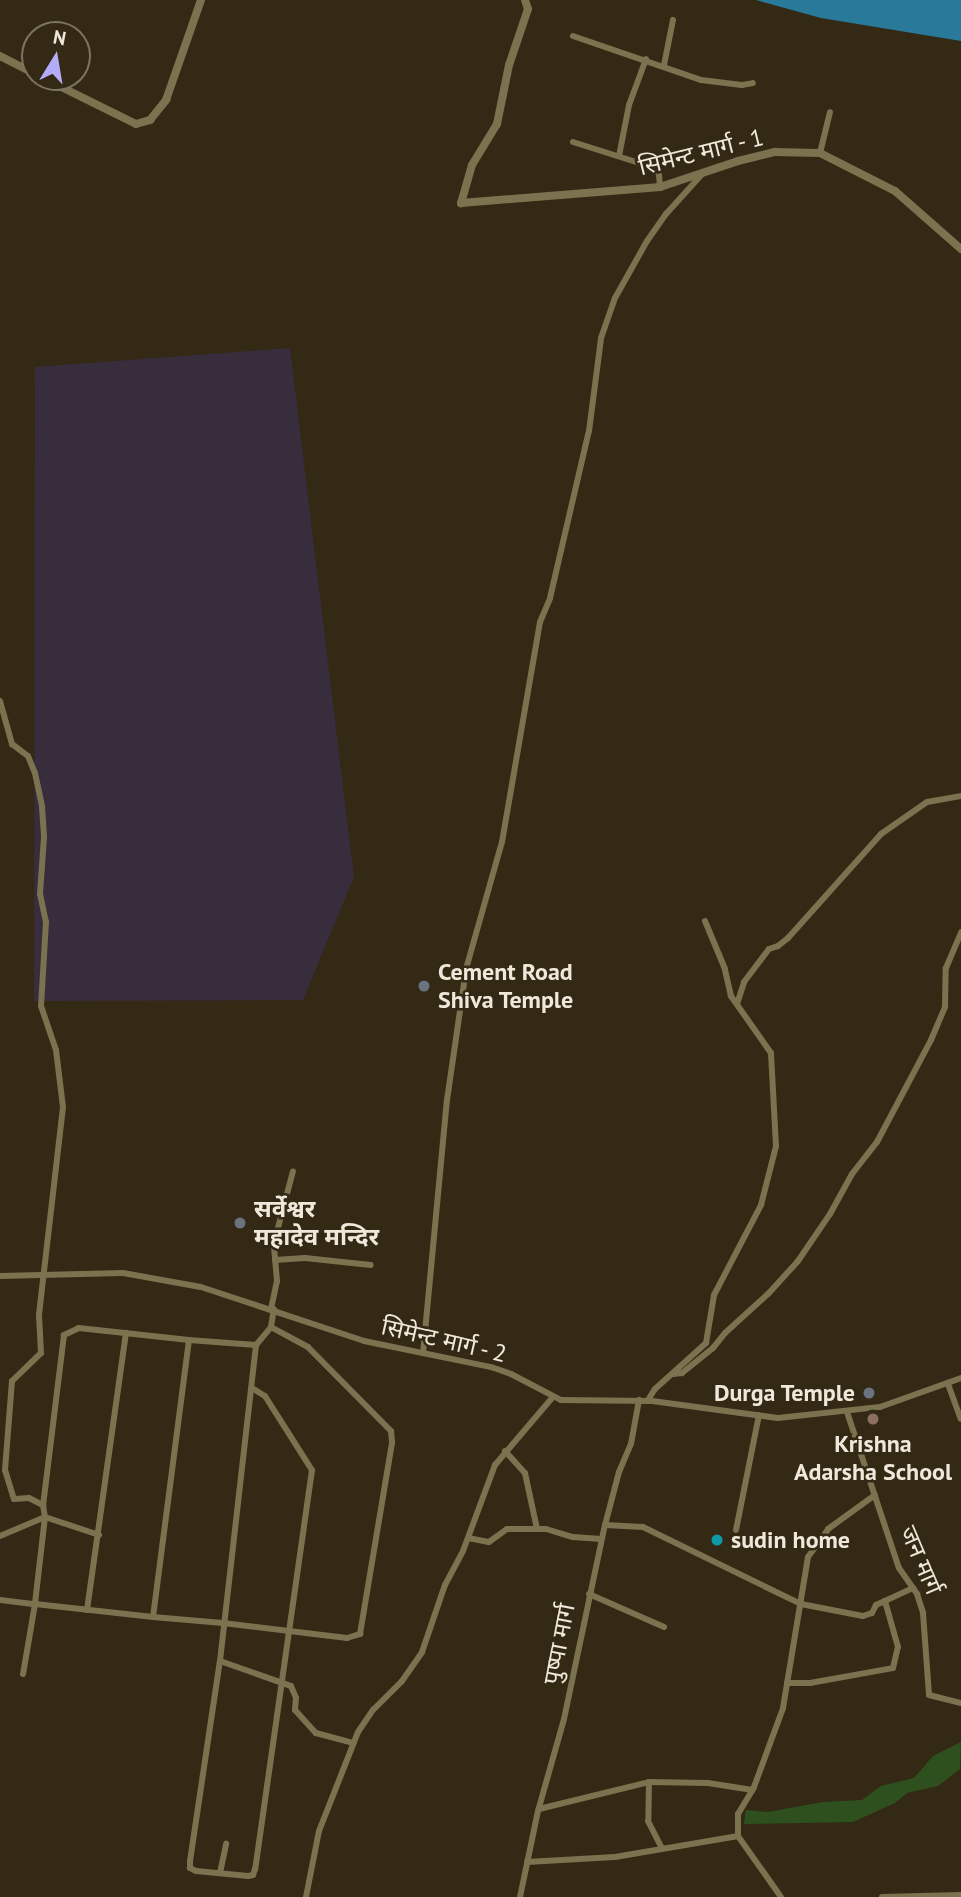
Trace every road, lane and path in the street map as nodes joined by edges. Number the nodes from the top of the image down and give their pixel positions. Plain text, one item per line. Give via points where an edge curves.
1 (201, 0) edge
2 (526, 0) edge
3 (673, 20) dead end
4 (573, 36) dead end
5 (0, 56) edge
6 (646, 60) junction
7 (664, 65) junction
8 (21, 67) edge
9 (753, 83) dead end
10 (69, 91) edge
11 (830, 112) dead end
12 (573, 142) dead end
13 (820, 153) junction
14 (619, 156) junction
15 (703, 172) junction
16 (660, 187) junction
17 (961, 249) edge
18 (0, 701) edge
19 (961, 796) edge
20 (705, 920) dead end
21 (961, 932) edge
22 (737, 1004) junction
23 (293, 1171) dead end
24 (275, 1260) junction
25 (371, 1265) dead end
26 (46, 1274) junction
27 (0, 1276) edge
28 (272, 1309) junction
29 (271, 1327) junction
30 (126, 1333) junction
31 (189, 1340) junction
32 (256, 1345) junction
33 (423, 1353) junction
34 (673, 1374) junction
35 (961, 1378) edge
36 (948, 1384) junction
37 (253, 1388) junction
38 (552, 1398) junction
39 (639, 1400) junction
40 (648, 1400) junction
41 (847, 1412) junction
42 (760, 1415) junction
43 (961, 1419) edge
44 (505, 1451) junction
45 (875, 1495) junction
46 (43, 1505) junction
47 (45, 1517) junction
48 (605, 1525) junction
49 (537, 1529) junction
50 (736, 1530) dead end
51 (99, 1535) junction
52 (0, 1536) edge
53 (468, 1538) junction
54 (601, 1539) junction
55 (913, 1588) junction
56 (589, 1594) junction
57 (0, 1600) edge
58 (885, 1601) junction
59 (801, 1604) junction
60 (35, 1605) junction
61 (87, 1610) junction
62 (153, 1617) junction
63 (223, 1623) junction
64 (664, 1627) dead end
65 (288, 1630) junction
66 (220, 1661) junction
67 (23, 1674) dead end
68 (281, 1682) junction
69 (787, 1683) junction
70 (961, 1703) edge
71 (354, 1743) junction
72 (649, 1782) junction
73 (752, 1790) junction
74 (539, 1809) junction
75 (738, 1836) junction
76 (226, 1844) dead end
77 (662, 1849) junction
78 (527, 1862) junction
79 (220, 1873) junction
80 (961, 1895) edge
81 (306, 1897) edge
82 (520, 1897) edge
83 (781, 1897) edge
84 (882, 1897) edge

1 - 10 street via 166,100 150,120 136,124
2 - 16 street, सिमेन्ट मार्ग - 1 via 528,9 511,56 497,124 472,165 461,202
3 - 7 street
4 - 6 street
5 - 8 street
6 - 7 street
6 - 14 street via 629,105
7 - 9 street via 707,81
11 - 13 street
12 - 14 street
13 - 15 street, सिमेन्ट मार्ग - 1 via 775,152
13 - 17 street, सिमेन्ट मार्ग - 1 via 895,191
14 - 16 street via 658,170
15 - 16 street, सिमेन्ट मार्ग - 1
15 - 33 street via 647,241 615,298 601,338 589,430 550,598 540,622 502,842 466,969 447,1100
18 - 26 street via 12,744 28,756 35,773 42,807 40,894 46,922 41,1006 56,1049 63,1107
19 - 22 street via 927,802 881,834 788,938 769,949 744,982
20 - 22 street
21 - 34 street via 946,968 945,1007 931,1040 877,1142 852,1174 807,1251 713,1348 682,1373
22 - 34 street via 771,1053 771,1099 776,1114 773,1165 761,1205 713,1295 706,1343
23 - 24 street via 274,1242
24 - 25 street via 305,1258
24 - 28 street
26 - 27 street, सिमेन्ट मार्ग - 2
26 - 28 street, सिमेन्ट मार्ग - 2 via 123,1273 201,1287
26 - 46 street via 39,1315 41,1353 12,1381 5,1470 14,1499 34,1499
28 - 29 street
28 - 33 street, सिमेन्ट मार्ग - 2 via 363,1341
29 - 32 street
29 - 65 street via 308,1347 391,1431 392,1442 360,1634 347,1639
30 - 31 street
30 - 46 street via 79,1328 64,1335
30 - 51 street
31 - 32 street
31 - 62 street
32 - 37 street
33 - 38 street, सिमेन्ट मार्ग - 2 via 511,1374
34 - 40 street
35 - 36 street, सिमेन्ट मार्ग - 2
36 - 41 street, सिमेन्ट मार्ग - 2 via 880,1407
36 - 43 street
37 - 63 street
37 - 65 street via 265,1396 312,1470
38 - 39 street, सिमेन्ट मार्ग - 2
38 - 44 street
39 - 40 street, सिमेन्ट मार्ग - 2
39 - 48 street, पुष्पा मार्ग via 631,1444
40 - 42 street, सिमेन्ट मार्ग - 2
41 - 42 street, सिमेन्ट मार्ग - 2 via 778,1418
41 - 45 street, जन मार्ग
42 - 50 street
44 - 49 street via 525,1474
44 - 53 street via 495,1465
45 - 55 street, जन मार्ग via 899,1568
45 - 59 street via 817,1540 808,1557
46 - 47 street
47 - 51 street
47 - 52 street
47 - 60 street
48 - 54 street, पुष्पा मार्ग
48 - 59 street via 643,1527
49 - 53 street via 507,1529 488,1542
49 - 54 street
51 - 61 street
53 - 71 street via 445,1585 422,1651 402,1681 373,1710
54 - 56 street, पुष्पा मार्ग
55 - 58 street
55 - 70 street, जन मार्ग via 923,1613 929,1695
56 - 64 street
56 - 74 street, पुष्पा मार्ग via 564,1719
57 - 60 street
58 - 59 street via 863,1616
58 - 69 street via 898,1647 893,1668
59 - 69 street
60 - 61 street
60 - 67 street
61 - 62 street
62 - 63 street
63 - 65 street
63 - 66 street
65 - 68 street
66 - 68 street
66 - 79 street via 190,1861 190,1868 196,1871
68 - 71 street via 291,1686 295,1710 316,1733
68 - 79 street via 253,1875
69 - 73 street via 783,1708
71 - 81 street via 319,1831
72 - 73 street via 708,1783
72 - 74 street
72 - 77 street via 648,1821
73 - 75 street via 738,1814
74 - 78 street, पुष्पा मार्ग
75 - 77 street
75 - 83 street
76 - 79 street
77 - 78 street
78 - 82 street, पुष्पा मार्ग
80 - 84 street

